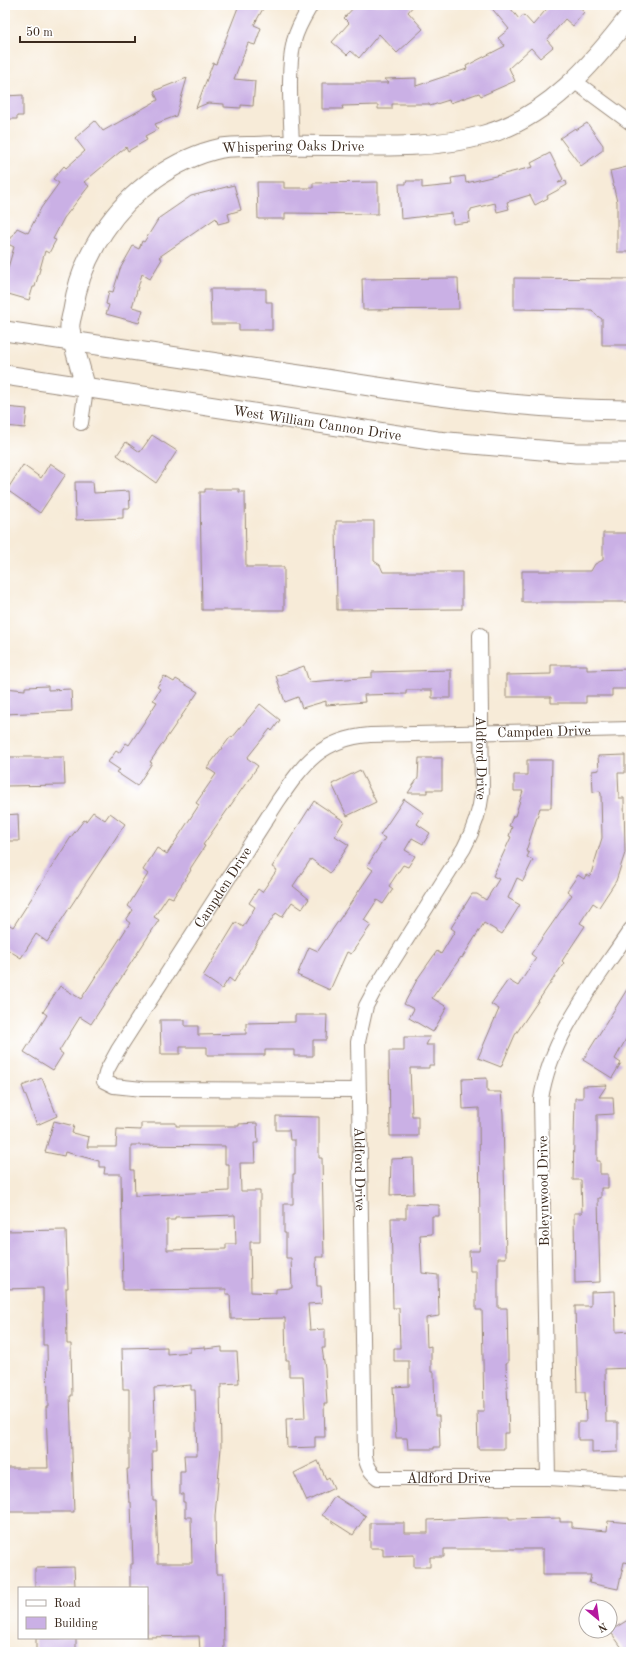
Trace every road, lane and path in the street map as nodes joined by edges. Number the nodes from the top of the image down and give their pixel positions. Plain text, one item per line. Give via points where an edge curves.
1 (311, 5) edge
2 (631, 14) edge
3 (574, 81) junction
4 (631, 123) edge
5 (292, 144) junction
6 (5, 331) edge
7 (74, 342) junction
8 (5, 375) edge
9 (86, 388) junction
10 (631, 410) edge
11 (82, 423) dead end
12 (631, 453) edge
13 (480, 635) dead end
14 (631, 729) edge
15 (481, 731) junction
16 (631, 929) edge
17 (358, 1090) junction
18 (548, 1478) junction
19 (631, 1483) edge

1 - 5 street via 293,42
2 - 3 main road, Whispering Oaks Drive
3 - 4 street
3 - 5 main road, Whispering Oaks Drive via 545,105 518,121 485,135 448,143 408,145
5 - 7 main road, Whispering Oaks Drive via 222,148 189,159 156,178 128,202 111,220 85,265 70,326
6 - 7 main road
7 - 9 main road, Whispering Oaks Drive
7 - 10 main road via 510,405
8 - 9 main road, West William Cannon Drive
9 - 11 street
9 - 12 main road, West William Cannon Drive via 438,441 576,452
13 - 15 street, Aldford Drive
14 - 15 street, Campden Drive
15 - 17 street, Aldford Drive via 482,792 480,812 474,830 366,1006 358,1042
15 - 17 street, Campden Drive via 351,736 315,754 303,766 278,801 113,1059 104,1081 114,1086 142,1089
16 - 18 street, Boleynwood Drive via 561,1035 544,1078 541,1099
17 - 18 street, Aldford Drive via 367,1466 378,1478 389,1479
18 - 19 street, Aldford Drive

